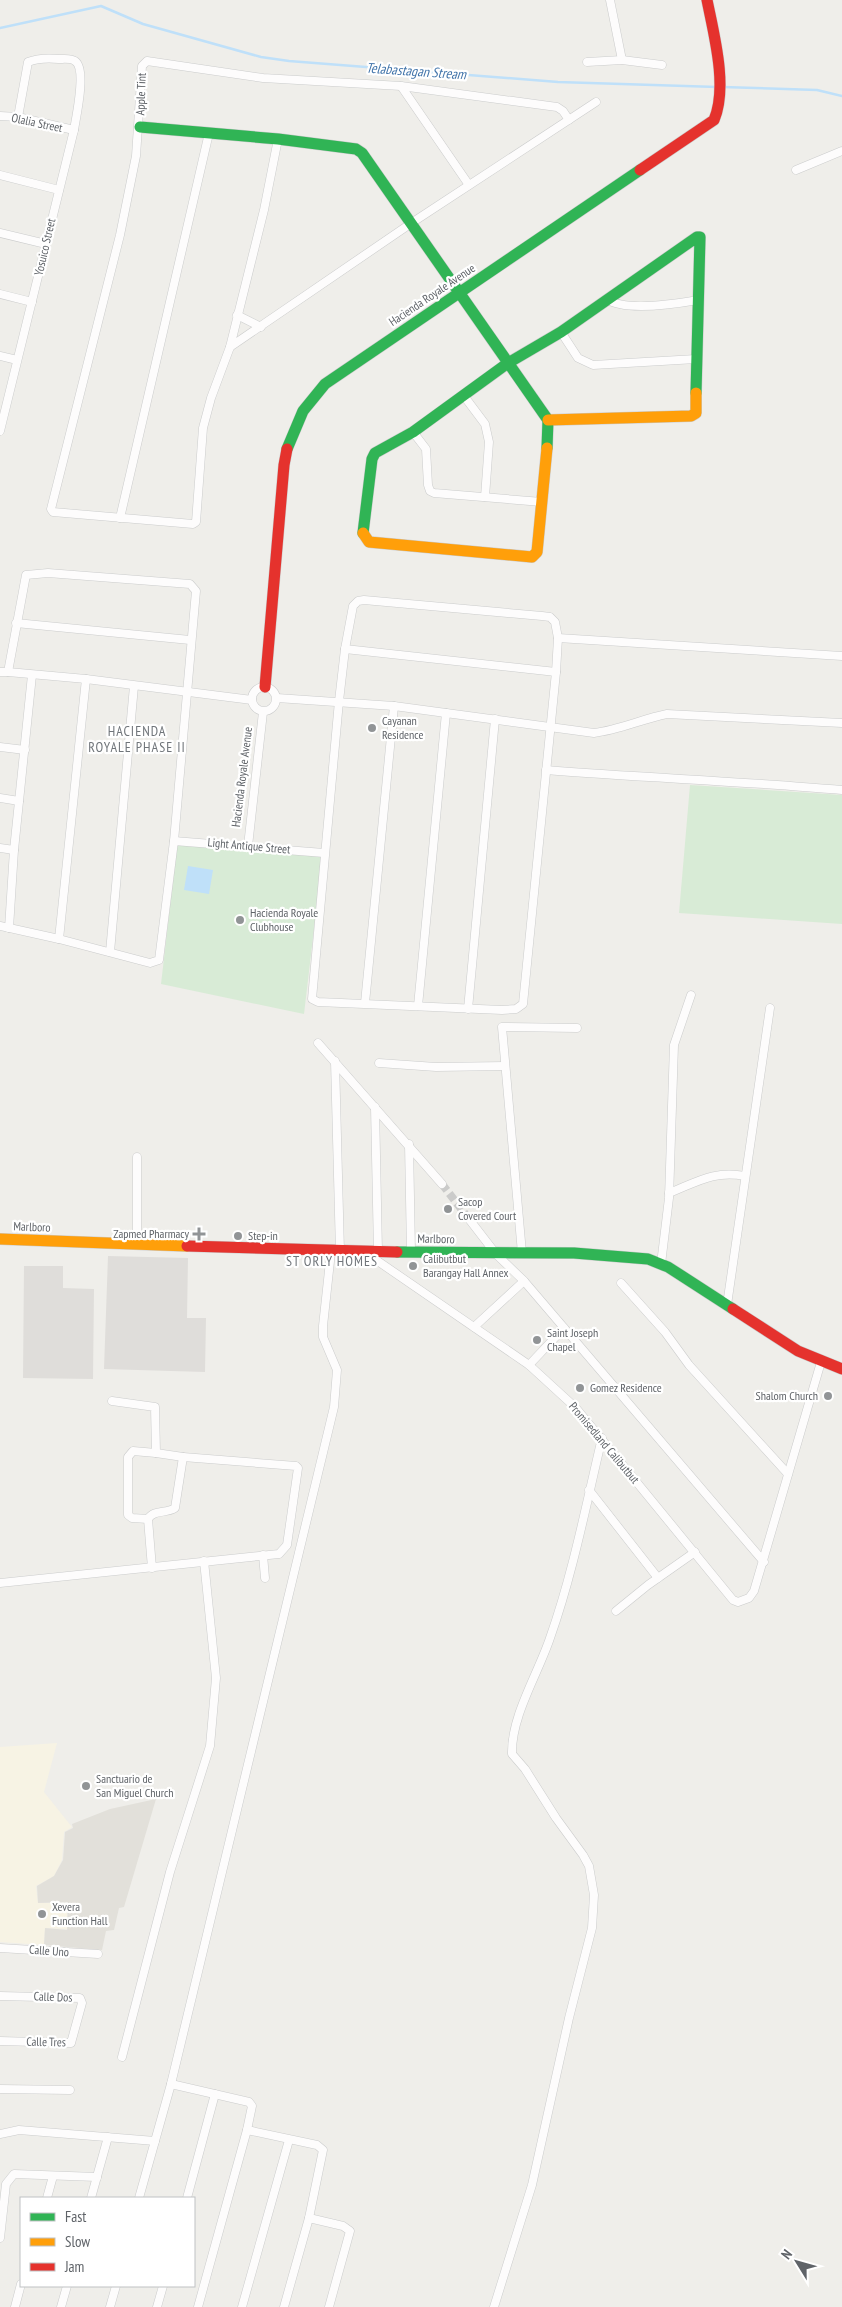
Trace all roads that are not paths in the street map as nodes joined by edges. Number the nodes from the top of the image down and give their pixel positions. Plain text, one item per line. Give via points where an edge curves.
1 (610, 0) edge
2 (707, 0) edge
3 (622, 60) junction
4 (587, 62) dead end
5 (662, 65) dead end
6 (402, 86) junction
7 (596, 102) dead end
8 (0, 116) edge
9 (18, 117) junction
10 (568, 120) junction
11 (140, 127) junction
12 (74, 130) junction
13 (209, 133) junction
14 (278, 139) junction
15 (842, 151) edge
16 (796, 170) dead end
17 (0, 175) edge
18 (469, 185) junction
19 (59, 190) junction
20 (413, 222) junction
21 (0, 233) edge
22 (46, 244) junction
23 (461, 292) junction
24 (0, 294) edge
25 (607, 299) junction
26 (698, 300) junction
27 (32, 302) junction
28 (237, 315) junction
29 (261, 327) junction
30 (560, 332) junction
31 (230, 347) junction
32 (0, 356) edge
33 (696, 359) junction
34 (17, 360) junction
35 (508, 363) junction
36 (464, 396) junction
37 (2, 414) edge
38 (548, 420) junction
39 (0, 431) edge
40 (413, 432) junction
41 (485, 497) junction
42 (542, 502) junction
43 (120, 518) junction
44 (16, 623) junction
45 (558, 638) junction
46 (190, 640) junction
47 (345, 649) junction
48 (842, 656) edge
49 (4, 672) edge
50 (556, 672) junction
51 (32, 675) junction
52 (86, 679) junction
53 (134, 686) junction
54 (265, 687) junction
55 (187, 690) junction
56 (276, 698) junction
57 (252, 700) junction
58 (339, 700) junction
59 (394, 706) junction
60 (263, 712) junction
61 (446, 713) junction
62 (496, 719) junction
63 (842, 723) edge
64 (551, 729) junction
65 (0, 747) edge
66 (25, 750) junction
67 (546, 770) junction
68 (842, 790) edge
69 (0, 798) edge
70 (19, 801) junction
71 (174, 841) junction
72 (248, 846) junction
73 (0, 848) edge
74 (14, 850) junction
75 (324, 853) junction
76 (0, 926) edge
77 (9, 928) junction
78 (59, 938) junction
79 (110, 952) junction
80 (691, 995) dead end
81 (365, 1003) junction
82 (418, 1006) junction
83 (770, 1008) dead end
84 (468, 1009) junction
85 (578, 1028) dead end
86 (318, 1042) dead end
87 (335, 1061) junction
88 (379, 1063) dead end
89 (505, 1066) junction
90 (375, 1107) junction
91 (409, 1144) junction
92 (138, 1157) dead end
93 (745, 1176) junction
94 (442, 1184) tunnel mouth
95 (669, 1193) junction
96 (469, 1219) tunnel mouth
97 (0, 1239) edge
98 (137, 1244) junction
99 (336, 1252) junction
100 (364, 1252) junction
101 (378, 1252) junction
102 (411, 1252) junction
103 (522, 1253) junction
104 (496, 1254) junction
105 (661, 1264) junction
106 (524, 1281) junction
107 (620, 1283) dead end
108 (727, 1305) junction
109 (474, 1327) junction
110 (564, 1328) junction
111 (821, 1362) junction
112 (529, 1365) junction
113 (842, 1368) edge
114 (112, 1401) dead end
115 (602, 1438) junction
116 (156, 1454) junction
117 (183, 1456) junction
118 (788, 1474) junction
119 (589, 1490) junction
120 (148, 1519) junction
121 (696, 1552) junction
122 (263, 1555) junction
123 (204, 1561) junction
124 (764, 1562) junction
125 (152, 1568) junction
126 (265, 1578) dead end
127 (658, 1578) junction
128 (0, 1583) edge
129 (616, 1611) dead end
130 (0, 1948) edge
131 (98, 1954) dead end
132 (0, 1996) edge
133 (78, 2022) joint
134 (0, 2041) edge
135 (122, 2057) dead end
136 (171, 2084) junction
137 (0, 2089) edge
138 (70, 2090) dead end
139 (215, 2094) junction
140 (247, 2130) junction
141 (0, 2134) edge
142 (108, 2137) junction
143 (288, 2140) junction
144 (154, 2142) junction
145 (53, 2176) junction
146 (97, 2177) junction
147 (47, 2197) edge
148 (91, 2197) edge
149 (139, 2197) edge
150 (187, 2197) edge
151 (310, 2218) junction
152 (0, 2238) edge
153 (20, 2287) edge
154 (67, 2287) edge
155 (116, 2287) edge
156 (163, 2287) edge
157 (15, 2307) edge
158 (62, 2307) edge
159 (110, 2307) edge
160 (158, 2307) edge
161 (198, 2307) edge
162 (242, 2307) edge
163 (284, 2307) edge
164 (329, 2307) edge
165 (494, 2307) edge

1 - 3 street
2 - 23 street, Hacienda Royale Avenue via 719,80 720,103 714,120
3 - 4 street
3 - 5 street
6 - 10 street, Apple Tint via 557,107
6 - 11 street, Apple Tint via 292,81 147,61 141,73
6 - 18 street
7 - 10 street
8 - 9 street, Olalia Street
9 - 12 street, Olalia Street
9 - 12 street, Yosuico Street via 28,62 72,59 79,66 80,85
10 - 18 street
11 - 13 street
11 - 43 street, Apple Tint via 122,225 51,509 58,513
12 - 19 street, Yosuico Street
13 - 14 street
13 - 43 street
14 - 20 street via 356,149
14 - 28 street
15 - 16 street
17 - 19 street
18 - 20 street
19 - 22 street, Yosuico Street
20 - 23 street
20 - 29 street
21 - 22 street
22 - 27 street, Yosuico Street
23 - 35 street
23 - 54 street, Hacienda Royale Avenue via 325,384 311,396 298,418 288,442 284,465
24 - 27 street
25 - 26 street via 614,304 632,305
25 - 26 street via 699,236
25 - 30 street
26 - 33 street
27 - 34 street, Yosuico Street
28 - 29 street
28 - 31 street
29 - 31 street
30 - 33 street via 578,358 593,365
30 - 35 street
31 - 43 street via 203,428 196,522
32 - 34 street
33 - 38 street via 696,412 693,415
34 - 37 street, Yosuico Street
35 - 36 street
35 - 38 street
36 - 40 street
36 - 41 street via 485,424 489,442
37 - 39 street, Yosuico Street
38 - 42 street
40 - 41 street via 426,449 430,491
40 - 42 street via 375,453 372,459 363,529 363,535 369,542 532,557 537,552
41 - 42 street
44 - 46 street
44 - 46 street via 26,574 190,584 196,591
44 - 49 street
45 - 47 street via 555,622 542,616 364,600 353,606
45 - 48 street
45 - 50 street
46 - 55 street
47 - 50 street
47 - 58 street
49 - 51 street
50 - 64 street
51 - 52 street
51 - 66 street
52 - 53 street
52 - 78 street
53 - 55 street
53 - 79 street
54 - 56 street
54 - 57 street via 256,690
55 - 57 street
55 - 71 street
56 - 58 street
56 - 60 street via 273,708
57 - 60 street
58 - 59 street
58 - 75 street
59 - 61 street
59 - 81 street
60 - 72 street, Hacienda Royale Avenue
61 - 62 street
61 - 82 street
62 - 64 street
62 - 84 street
63 - 64 street via 667,714 610,731 594,733
64 - 67 street
65 - 66 street
66 - 70 street
67 - 68 street via 636,778 746,781
67 - 84 street via 524,1004 516,1009
69 - 70 street
70 - 74 street
71 - 72 street, Light Antique Street
71 - 79 street via 159,960 150,963
72 - 75 street, Light Antique Street
73 - 74 street
74 - 77 street
75 - 81 street via 312,999 318,1002
76 - 77 street
77 - 78 street
78 - 79 street
80 - 95 street via 674,1045
81 - 82 street
82 - 84 street
83 - 93 street
85 - 89 street via 502,1026
86 - 87 street
87 - 90 street
87 - 99 street
88 - 89 street via 436,1067
89 - 103 street
90 - 91 street
90 - 101 street
91 - 94 street
91 - 102 street
92 - 98 street
93 - 95 street via 714,1175
93 - 108 street
95 - 105 street
96 - 104 street
97 - 98 street, Marlboro
98 - 99 street, Marlboro
99 - 100 street, Marlboro
99 - 136 street via 323,1326 323,1337 337,1370 334,1406
100 - 101 street, Marlboro
100 - 109 street, Promisedland Calibutbut
101 - 102 street, Marlboro
102 - 104 street, Marlboro
103 - 104 street, Marlboro
103 - 105 street, Marlboro via 574,1253 648,1259
104 - 106 street
105 - 108 street, Marlboro
106 - 109 street
106 - 110 street
107 - 118 street
108 - 111 street, Marlboro via 798,1351
109 - 112 street, Promisedland Calibutbut
110 - 112 street
110 - 124 street
111 - 113 street, Marlboro
111 - 118 street, Promisedland Calibutbut
112 - 115 street, Promisedland Calibutbut via 576,1408
114 - 116 street via 157,1409
115 - 119 street
115 - 121 street, Promisedland Calibutbut
116 - 117 street
116 - 120 street via 133,1451 128,1457 128,1515
117 - 120 street via 175,1508 154,1512
117 - 122 street via 298,1468 287,1545 279,1554
118 - 124 street, Promisedland Calibutbut
119 - 127 street
119 - 165 street via 553,1630 520,1713 512,1754 526,1769 589,1866 594,1895 592,1928 532,2184
120 - 125 street
121 - 124 street, Promisedland Calibutbut via 733,1600 738,1602 749,1598 754,1591
121 - 127 street
122 - 123 street
122 - 126 street
123 - 125 street
123 - 135 street via 216,1678 210,1746 170,1872
125 - 128 street
127 - 129 street
130 - 131 street, Calle Uno
132 - 133 street, Calle Dos via 80,1998
133 - 134 street, Calle Tres via 71,2043
136 - 139 street
136 - 144 street
137 - 138 street
139 - 140 street via 251,2104
139 - 150 street
140 - 143 street
140 - 161 street
141 - 142 street via 20,2130
142 - 144 street
142 - 146 street
143 - 151 street via 317,2145 323,2150
143 - 162 street
144 - 149 street
145 - 146 street
145 - 147 street
145 - 152 street via 14,2174 9,2179
146 - 148 street
151 - 163 street
151 - 164 street via 343,2226 350,2231
153 - 157 street
154 - 158 street
155 - 159 street
156 - 160 street

